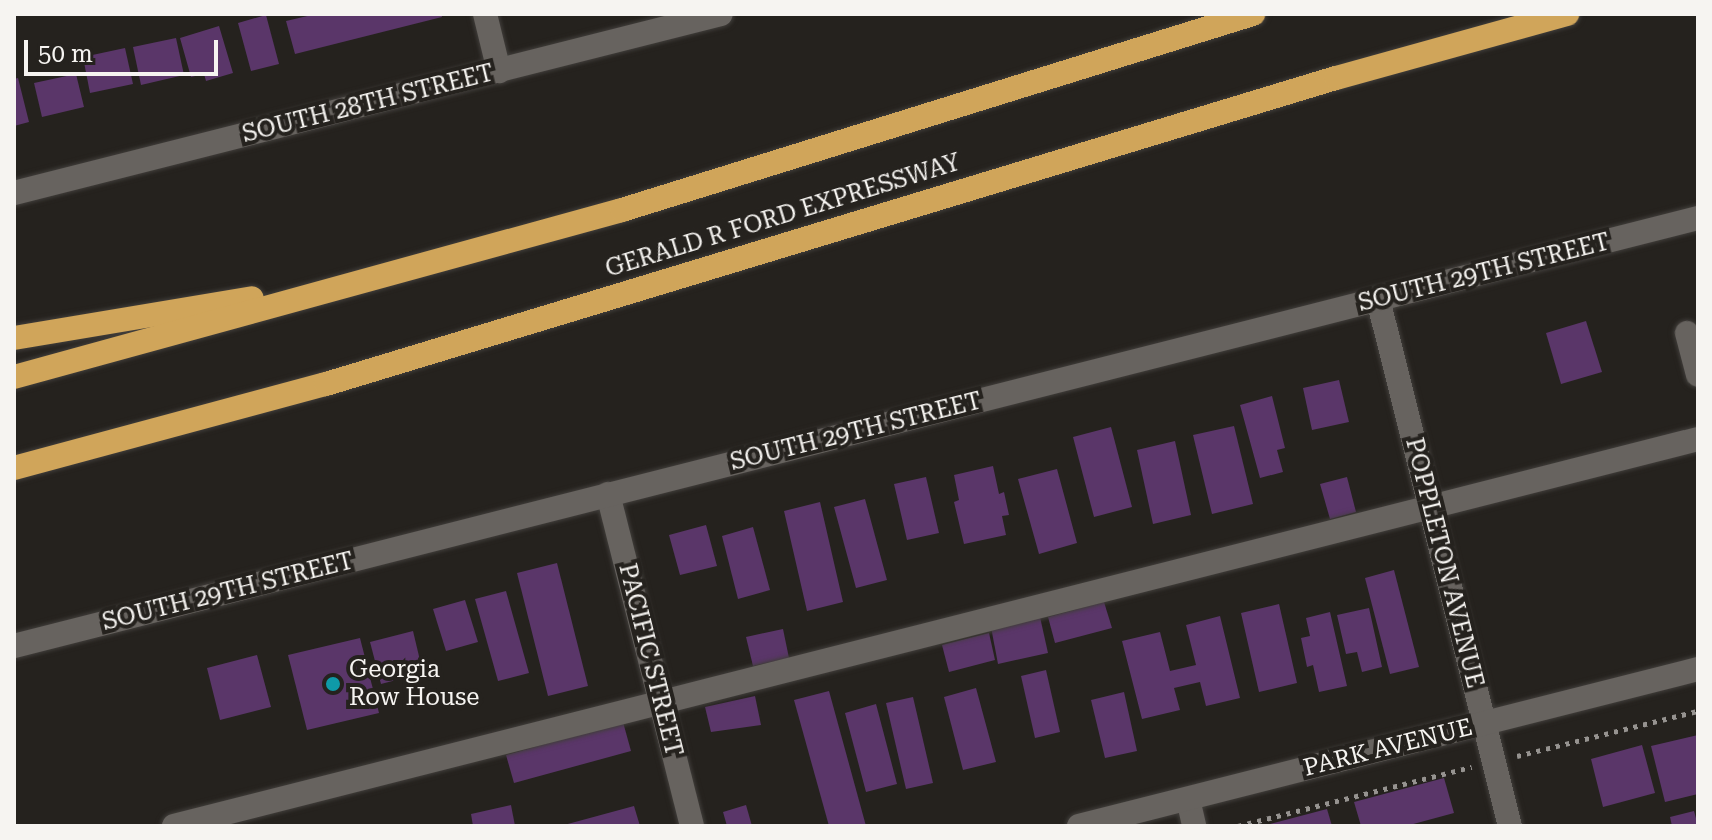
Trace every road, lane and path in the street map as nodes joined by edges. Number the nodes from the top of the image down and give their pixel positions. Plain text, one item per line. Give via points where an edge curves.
1 (485, 14) edge
2 (721, 14) edge
3 (1253, 14) edge
4 (1567, 14) edge
5 (499, 71) junction
6 (14, 193) edge
7 (1698, 218) edge
8 (377, 279) junction
9 (1378, 299) junction
10 (1687, 333) dead end
11 (14, 338) edge
12 (1698, 375) edge
13 (14, 377) edge
14 (1698, 439) edge
15 (17, 468) edge
16 (608, 494) junction
17 (1430, 507) junction
18 (14, 646) edge
19 (1698, 669) edge
20 (661, 704) junction
21 (1485, 723) junction
22 (1188, 799) junction
23 (174, 826) edge
24 (692, 826) edge
25 (1079, 826) edge
26 (1194, 826) edge
27 (1510, 826) edge

1 - 5 street
2 - 5 street, SOUTH 28TH STREET
3 - 8 highway via 622,210
4 - 15 highway, GERALD R FORD EXPRESSWAY via 1336,78 326,384
5 - 6 street, SOUTH 28TH STREET
7 - 9 street, SOUTH 29TH STREET
8 - 11 highway
8 - 13 highway
9 - 16 street, SOUTH 29TH STREET
9 - 17 street, POPPLETON AVENUE
10 - 12 street
14 - 17 street
16 - 18 street, SOUTH 29TH STREET
16 - 20 street, PACIFIC STREET
17 - 20 street
17 - 21 street, POPPLETON AVENUE
19 - 21 street, PARK AVENUE
20 - 23 street
20 - 24 street, PACIFIC STREET
21 - 22 street, PARK AVENUE
21 - 27 street, POPPLETON AVENUE
22 - 25 street, PARK AVENUE
22 - 26 street

